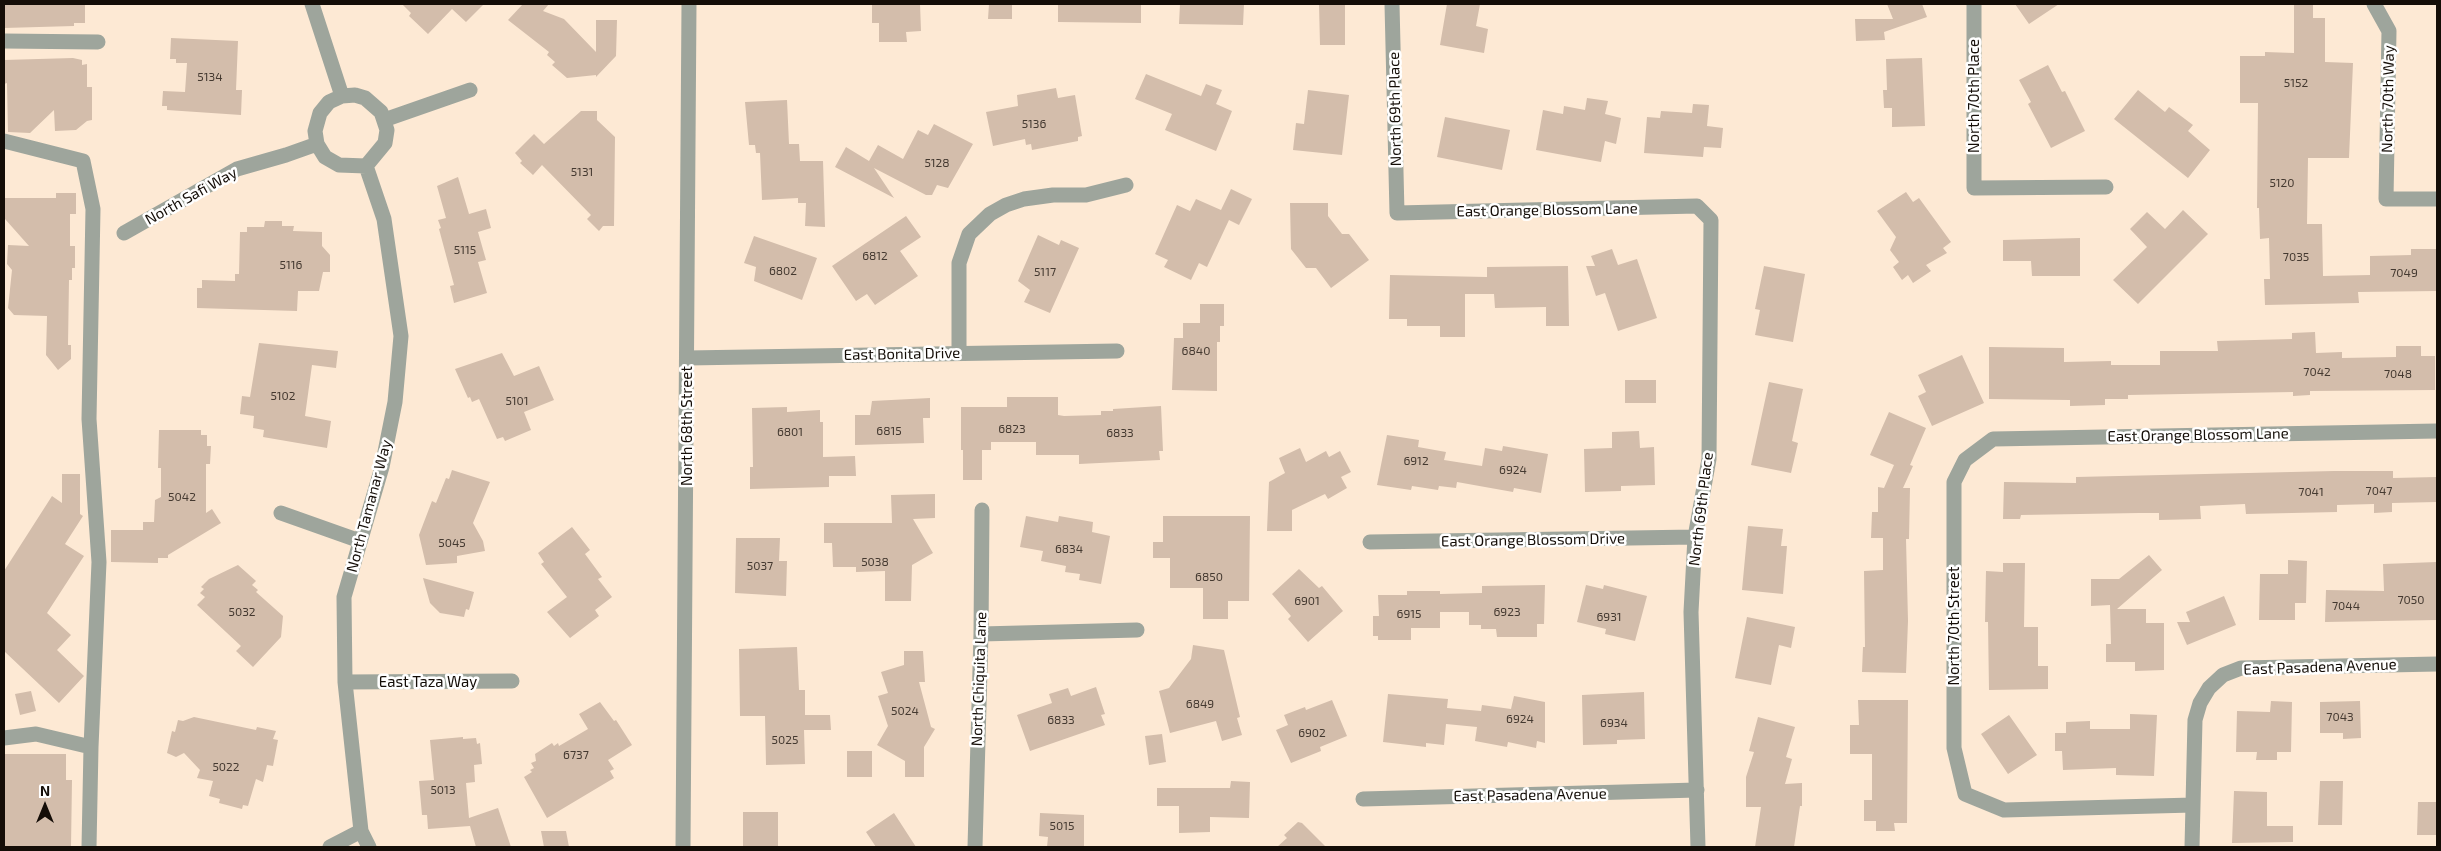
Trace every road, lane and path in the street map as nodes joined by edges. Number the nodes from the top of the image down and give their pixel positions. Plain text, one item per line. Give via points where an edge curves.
1 (312, 4) edge
2 (689, 4) edge
3 (1392, 4) edge
4 (1974, 4) edge
5 (2374, 4) edge
6 (4, 41) edge
7 (98, 42) dead end
8 (470, 90) dead end
9 (342, 96) junction
10 (384, 120) junction
11 (4, 141) edge
12 (317, 144) junction
13 (366, 166) junction
14 (1126, 184) dead end
15 (2106, 187) dead end
16 (2437, 199) edge
17 (1697, 206) joint
18 (1397, 213) joint
19 (124, 233) dead end
20 (1117, 351) dead end
21 (959, 353) junction
22 (687, 358) junction
23 (2437, 431) edge
24 (1965, 460) joint
25 (982, 510) dead end
26 (281, 513) dead end
27 (1696, 537) junction
28 (360, 542) junction
29 (1370, 542) dead end
30 (1137, 630) dead end
31 (981, 634) junction
32 (2437, 664) edge
33 (512, 681) dead end
34 (344, 682) junction
35 (4, 738) edge
36 (90, 747) junction
37 (1696, 790) junction
38 (1363, 799) dead end
39 (2193, 805) junction
40 (361, 831) junction
41 (89, 847) edge
42 (330, 847) edge
43 (370, 847) edge
44 (683, 847) edge
45 (975, 847) edge
46 (1698, 847) edge
47 (2192, 847) edge

1 - 9 street
2 - 22 street, North 68th Street
3 - 18 street, North 69th Place
4 - 15 street, North 70th Place via 1974,188
5 - 16 street, North 70th Way via 2389,31 2386,199
6 - 7 street
8 - 10 street
9 - 10 street via 365,98 381,112
9 - 12 street via 329,102 320,112 314,131
10 - 13 street via 387,130 385,143
11 - 36 street via 83,160 93,210 89,419 99,562
12 - 13 street via 326,157 339,165
12 - 19 street, North Safi Way via 237,169
13 - 28 street, North Tamanar Way via 384,219 401,336 395,402 386,448
14 - 21 street via 1086,195 1024,199 990,214 969,234 959,262
17 - 18 street, East Orange Blossom Lane
17 - 27 street, North 69th Place via 1711,220 1709,459
20 - 21 street, East Bonita Drive
21 - 22 street, East Bonita Drive
22 - 44 street, North 68th Street
23 - 24 street, East Orange Blossom Lane via 1993,439
24 - 39 street, North 70th Street via 1954,482 1954,748 1965,794 2004,810
25 - 31 street, North Chiquita Lane
26 - 28 street
27 - 29 street, East Orange Blossom Drive
27 - 37 street, North 69th Place via 1691,612
28 - 34 street, North Tamanar Way via 344,597
30 - 31 street
31 - 45 street, North Chiquita Lane
32 - 39 street, East Pasadena Avenue via 2241,668 2223,675 2209,688 2200,703 2196,720
33 - 34 street, East Taza Way
34 - 40 street, North Tamanar Way
35 - 36 street via 36,734
36 - 41 street
37 - 38 street, East Pasadena Avenue
37 - 46 street, North 69th Place
39 - 47 street
40 - 42 street
40 - 43 street, North Tamanar Way

